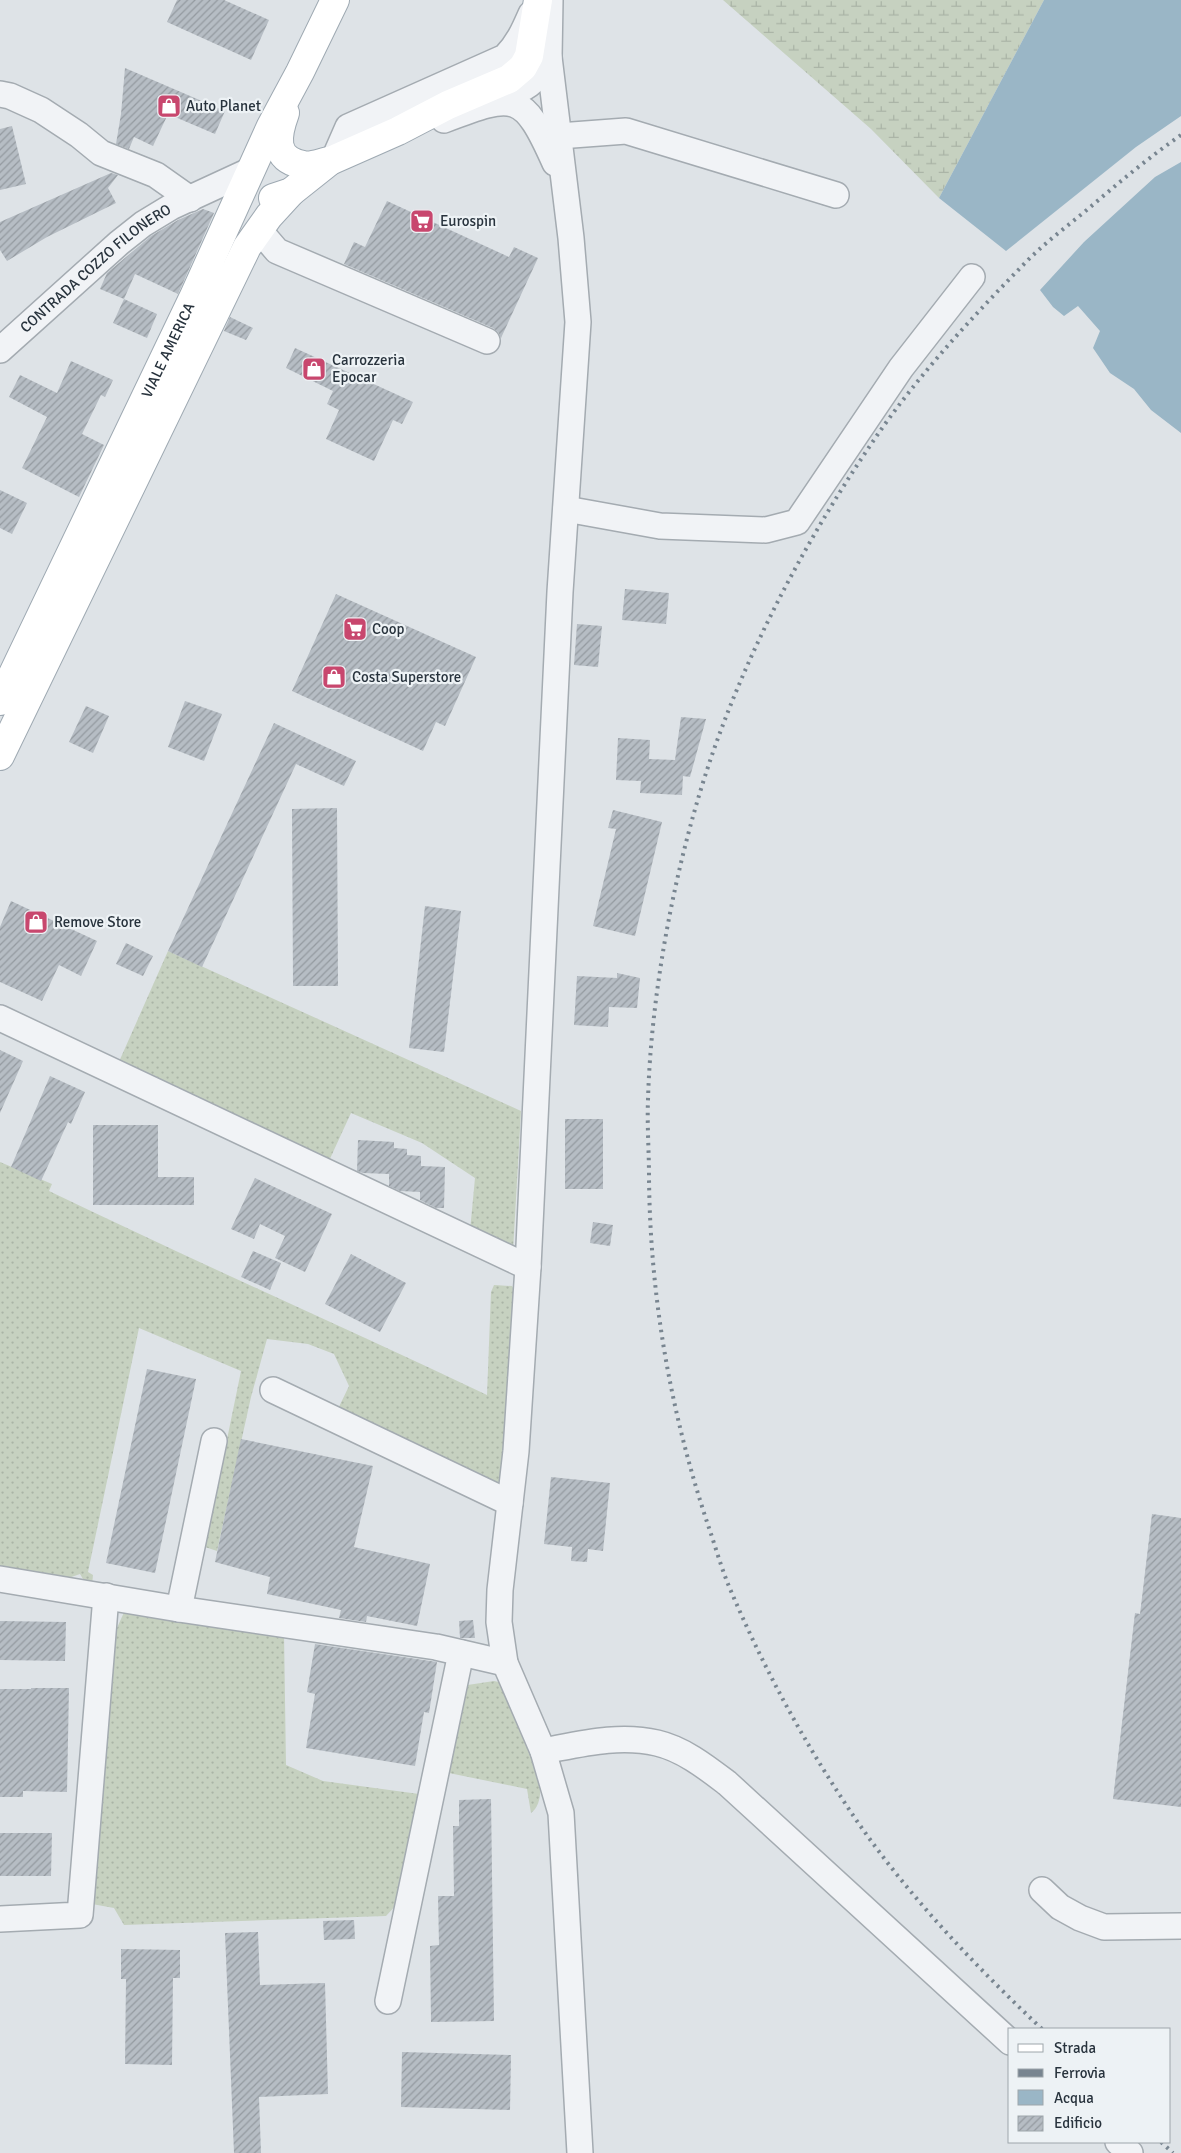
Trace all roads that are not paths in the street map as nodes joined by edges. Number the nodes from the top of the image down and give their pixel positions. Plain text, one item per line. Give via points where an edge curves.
1 (334, 0) edge
2 (538, 0) edge
3 (550, 0) edge
4 (550, 57) junction
5 (300, 72) junction
6 (0, 94) edge
7 (487, 104) junction
8 (398, 131) junction
9 (559, 136) junction
10 (332, 160) junction
11 (250, 172) junction
12 (564, 184) junction
13 (291, 192) junction
14 (836, 195) dead end
15 (194, 197) junction
16 (235, 206) junction
17 (259, 230) junction
18 (972, 277) dead end
19 (487, 341) dead end
20 (0, 350) edge
21 (566, 509) junction
22 (0, 701) edge
23 (0, 756) edge
24 (0, 1018) edge
25 (528, 1267) junction
26 (273, 1390) dead end
27 (214, 1441) dead end
28 (510, 1503) junction
29 (0, 1579) edge
30 (106, 1596) junction
31 (179, 1608) junction
32 (461, 1654) junction
33 (505, 1663) junction
34 (543, 1751) junction
35 (1042, 1890) dead end
36 (0, 1919) edge
37 (1181, 1926) edge
38 (388, 2001) dead end
39 (1008, 2040) edge
40 (1119, 2143) edge
41 (580, 2153) edge
42 (1130, 2153) edge

1 - 5 main road, VIALE AMERICA
2 - 8 main road via 529,56 522,67 509,79
2 - 10 street via 514,49 505,57 348,127
3 - 4 street
4 - 7 street via 545,69 529,86
4 - 9 street
5 - 10 main road via 278,132 278,144 282,154 304,166
5 - 11 main road, VIALE AMERICA
6 - 15 street via 42,110 101,153 156,175
7 - 8 street via 422,128
7 - 12 street via 507,102 529,112
8 - 10 main road
9 - 12 street
9 - 14 street via 626,131
10 - 13 main road
11 - 15 street, CONTRADA COZZO FILONERO
11 - 16 main road, VIALE AMERICA
12 - 21 street via 578,322
13 - 16 main road via 247,206
13 - 17 main road, VIALE AMERICA
15 - 16 street
15 - 20 street, CONTRADA COZZO FILONERO via 143,224
16 - 22 main road, VIALE AMERICA
17 - 19 street via 277,251
17 - 23 main road, VIALE AMERICA via 234,273
18 - 21 street via 901,368 797,522 766,530 660,526
21 - 25 street
24 - 25 street
25 - 28 street
26 - 28 street
27 - 31 street
28 - 33 street via 499,1622
29 - 30 street
30 - 31 street
30 - 36 street via 80,1916
31 - 32 street via 436,1647
32 - 33 street
32 - 38 street
33 - 34 street
34 - 39 street via 606,1739 658,1743 692,1757 727,1782
34 - 41 street via 561,1813
35 - 37 street via 1060,1907 1104,1927
40 - 42 street

